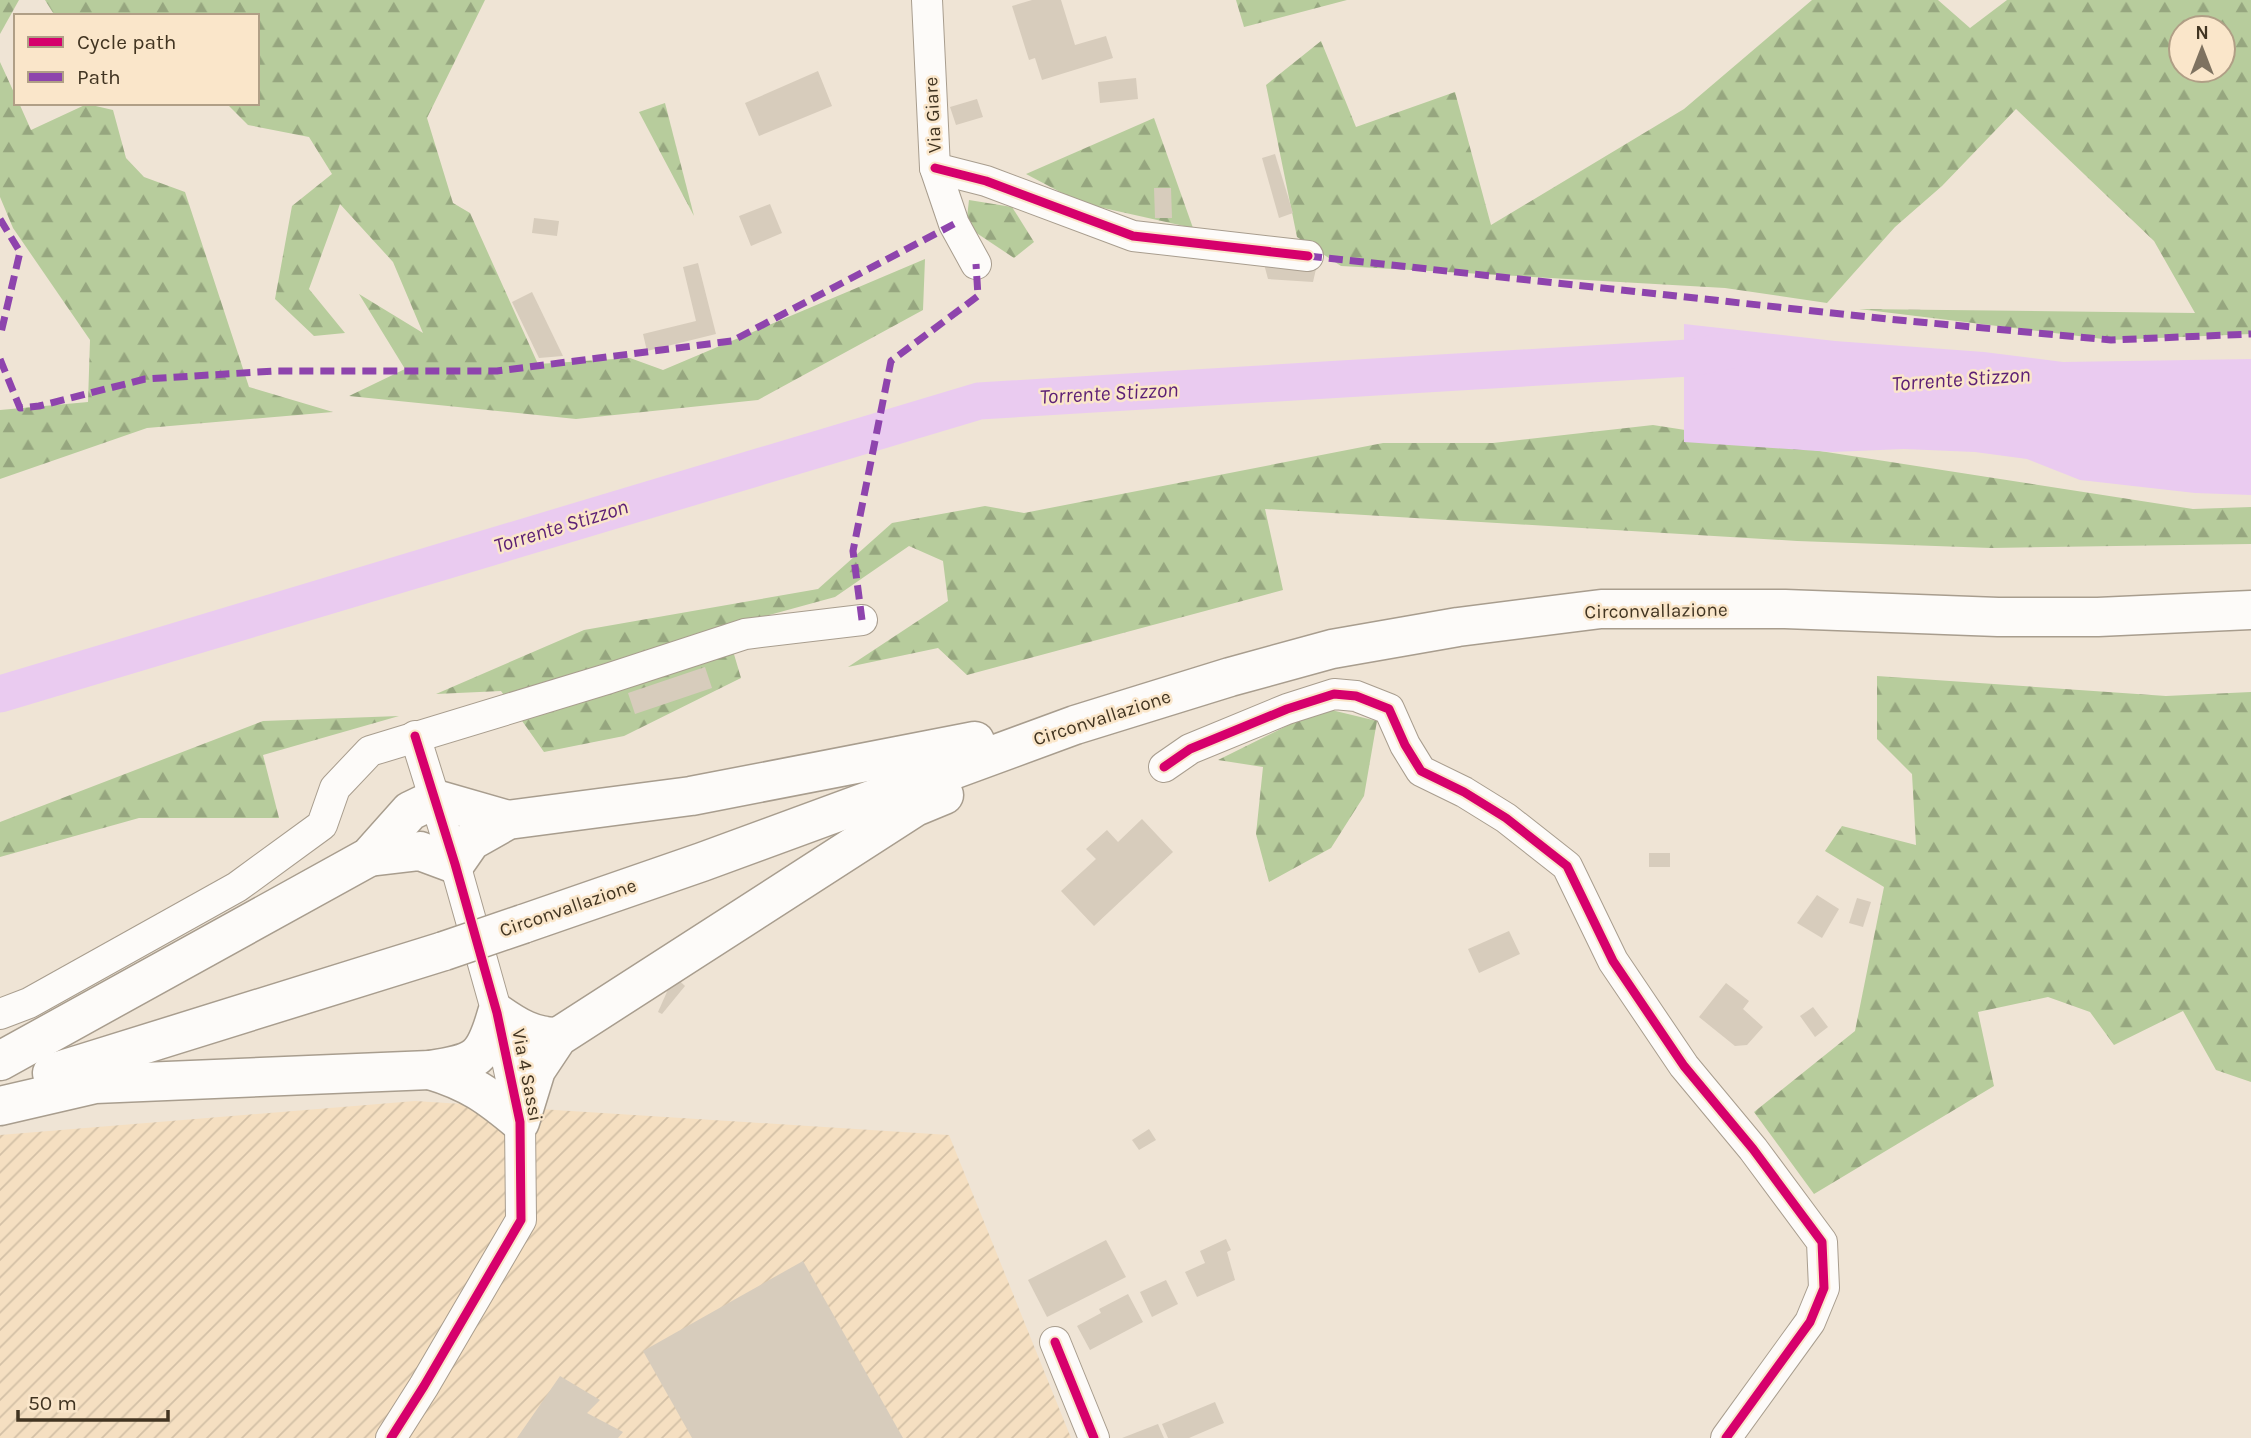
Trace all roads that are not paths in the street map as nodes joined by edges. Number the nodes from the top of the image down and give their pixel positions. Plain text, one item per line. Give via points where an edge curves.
1 (927, 0) edge
2 (935, 168) junction
3 (1308, 256) dead end
4 (976, 264) dead end
5 (2251, 610) edge
6 (862, 620) dead end
7 (415, 736) junction
8 (1025, 743) junction
9 (1164, 767) dead end
10 (435, 799) junction
11 (508, 820) junction
12 (369, 857) junction
13 (455, 864) junction
14 (497, 1013) junction
15 (0, 1014) edge
16 (558, 1037) junction
17 (0, 1061) edge
18 (430, 1070) junction
19 (0, 1089) edge
20 (0, 1106) edge
21 (520, 1122) junction
22 (1055, 1342) dead end
23 (391, 1438) edge
24 (1094, 1438) edge
25 (1726, 1438) edge

1 - 2 street, Via Giare
2 - 3 street via 986,181 1132,236
2 - 4 street, Via Giare via 954,224
5 - 8 highway, Circonvallazione via 1998,617 1785,609 1601,609 1332,649 1075,724
6 - 7 street via 745,634
7 - 10 street, Via 4 Sassi
7 - 15 street via 370,751 335,788 322,825 237,887 29,1003
8 - 11 highway via 1000,736 691,796
8 - 16 highway via 1005,771 915,807
8 - 19 highway, Circonvallazione, bridge via 444,951
9 - 25 street via 1190,749 1287,709 1334,695 1356,696 1389,709 1421,771 1506,818 1567,866 1614,961 1677,1056 1822,1242 1824,1288 1810,1322
10 - 11 highway
10 - 12 highway via 410,811
10 - 13 street, Via 4 Sassi
11 - 13 highway via 471,841
12 - 13 highway via 419,851
12 - 17 highway
13 - 14 street, Via 4 Sassi
14 - 16 highway via 528,1032
14 - 18 highway via 488,1044 475,1058
14 - 21 street, Via 4 Sassi
16 - 21 highway via 536,1070
18 - 20 highway via 94,1084
18 - 21 highway via 476,1088
21 - 23 street, Via 4 Sassi via 521,1220
22 - 24 street

